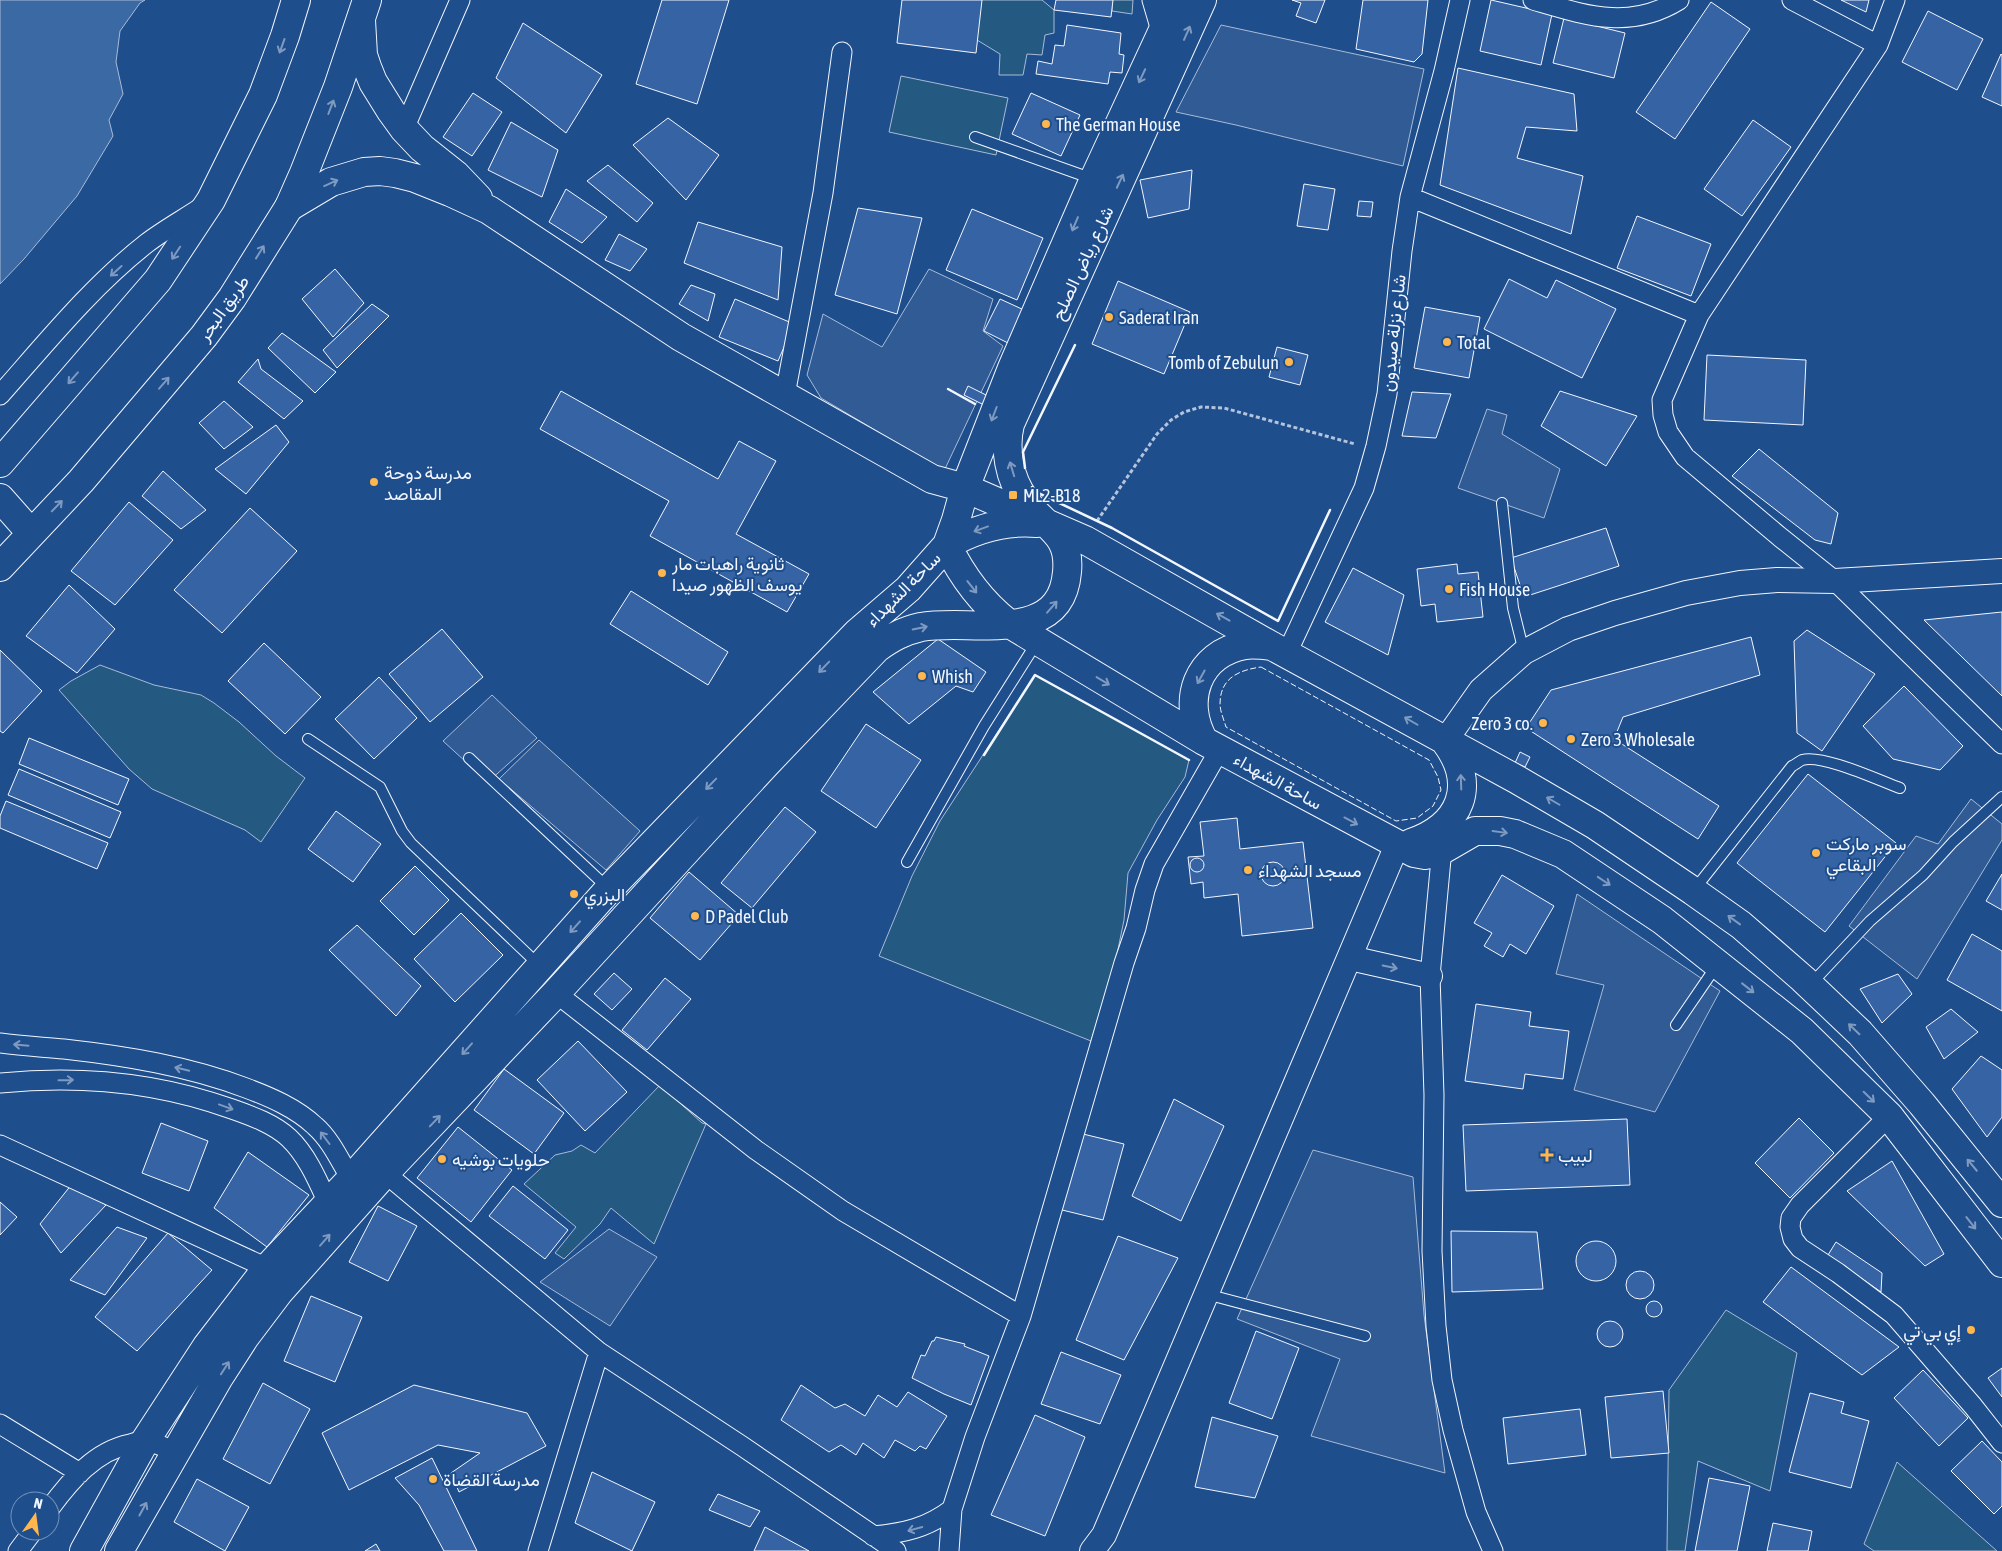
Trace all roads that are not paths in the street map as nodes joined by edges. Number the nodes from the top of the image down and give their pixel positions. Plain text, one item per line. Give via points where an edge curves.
1 (296, 0) edge
2 (460, 0) edge
3 (1152, 0) edge
4 (1177, 0) edge
5 (1202, 0) edge
6 (1460, 0) edge
7 (1533, 0) edge
8 (1679, 0) edge
9 (1792, 0) edge
10 (1895, 0) edge
11 (364, 10) edge
12 (1162, 34) junction
13 (1878, 45) junction
14 (842, 52) dead end
15 (975, 137) dead end
16 (413, 138) junction
17 (410, 177) junction
18 (1094, 179) junction
19 (1410, 197) junction
20 (211, 200) junction
21 (288, 207) junction
22 (489, 210) junction
23 (1699, 315) junction
24 (785, 394) junction
25 (0, 395) edge
26 (0, 464) edge
27 (932, 479) junction
28 (965, 488) junction
29 (0, 498) edge
30 (1502, 503) dead end
31 (956, 520) junction
32 (1047, 524) junction
33 (31, 533) junction
34 (947, 545) junction
35 (0, 567) edge
36 (2002, 571) edge
37 (1835, 581) junction
38 (1008, 623) junction
39 (868, 640) junction
40 (1037, 642) junction
41 (1279, 650) junction
42 (1524, 652) junction
43 (308, 739) dead end
44 (1445, 741) junction
45 (2002, 744) edge
46 (1212, 745) junction
47 (469, 758) dead end
48 (1900, 788) dead end
49 (2002, 797) edge
50 (1440, 840) junction
51 (1397, 845) junction
52 (907, 862) dead end
53 (609, 889) junction
54 (1693, 891) junction
55 (1350, 958) junction
56 (1717, 964) junction
57 (541, 966) junction
58 (1430, 976) junction
59 (1809, 986) junction
60 (556, 993) junction
61 (1676, 1026) dead end
62 (0, 1043) edge
63 (0, 1083) edge
64 (1889, 1116) junction
65 (0, 1146) edge
66 (385, 1173) junction
67 (351, 1179) junction
68 (328, 1203) junction
69 (2002, 1203) edge
70 (2002, 1263) edge
71 (267, 1268) junction
72 (1206, 1294) junction
73 (1021, 1316) junction
74 (1365, 1336) dead end
75 (599, 1352) junction
76 (0, 1424) edge
77 (145, 1441) junction
78 (2002, 1443) edge
79 (175, 1452) junction
80 (80, 1473) junction
81 (60, 1496) edge
82 (952, 1509) junction
83 (873, 1536) junction
84 (1099, 1546) edge
85 (84, 1551) edge
86 (119, 1551) edge
87 (538, 1551) edge
88 (896, 1551) edge
89 (949, 1551) edge
90 (1492, 1551) edge

1 -> 20 main road via 263,95
2 - 16 street
3 - 12 street
4 - 12 main road, شارع رياض الصلح
32 -> 5 main road, شارع رياض الصلح via 1025,500 1016,481 1006,448 1010,424
6 - 19 street, شارع نزلة صيدون
7 - 8 street via 1607,18 1648,14
9 - 13 street
10 - 13 street
11 - 16 main road via 363,55 366,67
21 -> 11 main road, طريق البحر via 324,123
12 -> 18 main road, شارع رياض الصلح
13 - 23 street
14 - 24 street via 823,193
15 - 18 lane
16 - 17 main road
16 - 22 main road via 456,175
21 -> 17 main road via 331,182 364,172 380,171
17 - 22 main road
18 -> 28 main road, شارع رياض الصلح via 1012,368
19 - 23 street
19 - 41 street, شارع نزلة صيدون via 1387,394 1364,488
20 -> 25 street via 147,243 107,279
20 -> 26 main road via 158,280
33 -> 21 main road, طريق البحر via 81,481 204,336 232,298
22 - 24 main road via 681,336
23 - 37 street via 1662,400 1668,432 1698,470
24 - 27 main road
27 - 28 main road, ساحة الشهداء
27 - 31 main road via 944,492
28 - 31 main road, ساحة الشهداء
28 - 32 main road, ساحة الشهداء
29 - 33 main road
30 - 42 lane via 1513,608
31 - 34 main road, ساحة الشهداء
32 -> 34 main road via 1000,524 967,533
38 -> 32 main road, ساحة الشهداء via 1023,623 1045,615 1061,595 1067,573 1065,544
41 -> 32 main road, ساحة الشهداء via 1085,540
33 - 35 main road, طريق البحر
34 -> 38 main road, ساحة الشهداء via 972,588
34 - 39 main road, ساحة الشهداء
36 - 37 street
37 - 42 street via 1777,580 1686,593 1568,630
37 - 45 street
39 -> 38 main road, ساحة الشهداء via 922,627
38 - 40 main road, ساحة الشهداء
39 -> 53 main road
39 - 60 main road via 753,778
40 -> 46 main road, ساحة الشهداء
40 - 52 lane via 984,726
44 -> 41 main road, ساحة الشهداء
41 -> 46 main road via 1247,645 1236,647 1207,666 1193,697 1194,720
42 - 44 street via 1481,690
43 - 57 lane via 380,786 411,843
50 -> 44 main road via 1456,809 1461,787 1459,766
54 -> 44 main road, ساحة الشهداء via 1595,825
46 -> 51 main road, ساحة الشهداء
46 - 73 street via 1145,890
47 - 53 lane
48 - 54 lane via 1830,762 1802,760 1792,766
49 - 59 lane via 1953,842 1924,875 1870,921
50 - 51 main road, ساحة الشهداء via 1436,853 1425,855
50 -> 56 main road, ساحة الشهداء via 1488,830 1515,834 1563,854 1662,920
50 - 58 street
51 - 55 street
53 -> 57 main road
59 -> 54 main road, ساحة الشهداء via 1741,925
55 -> 58 street
55 - 72 street
56 - 61 lane
56 -> 64 main road, ساحة الشهداء via 1802,1031
57 -> 67 main road
58 - 90 street via 1434,1095 1432,1250 1436,1326 1453,1430 1476,1512
69 -> 59 main road, ساحة الشهداء via 1916,1096 1860,1033
66 -> 60 main road
60 - 73 street via 756,1150 843,1211
67 -> 62 street via 327,1138 315,1126 266,1095 229,1081 146,1060
63 -> 68 street via 92,1080 132,1084 181,1093 249,1115 277,1128 290,1139 302,1154
64 -> 70 main road, ساحة الشهداء
64 - 78 street via 1800,1205 1791,1218 1793,1239 1800,1248 1894,1315
65 - 71 street
66 - 75 street
79 -> 66 main road via 245,1337 280,1292
67 - 68 main road
68 - 71 main road
71 - 77 main road via 207,1346
72 - 74 lane
72 - 84 street
73 - 82 street via 974,1437
75 - 83 street
75 - 87 street
76 - 80 street
77 - 79 street
77 - 80 street via 109,1451
77 - 85 main road
86 -> 79 main road
80 - 81 street
82 -> 83 street via 928,1525
82 - 89 street
83 - 88 street

